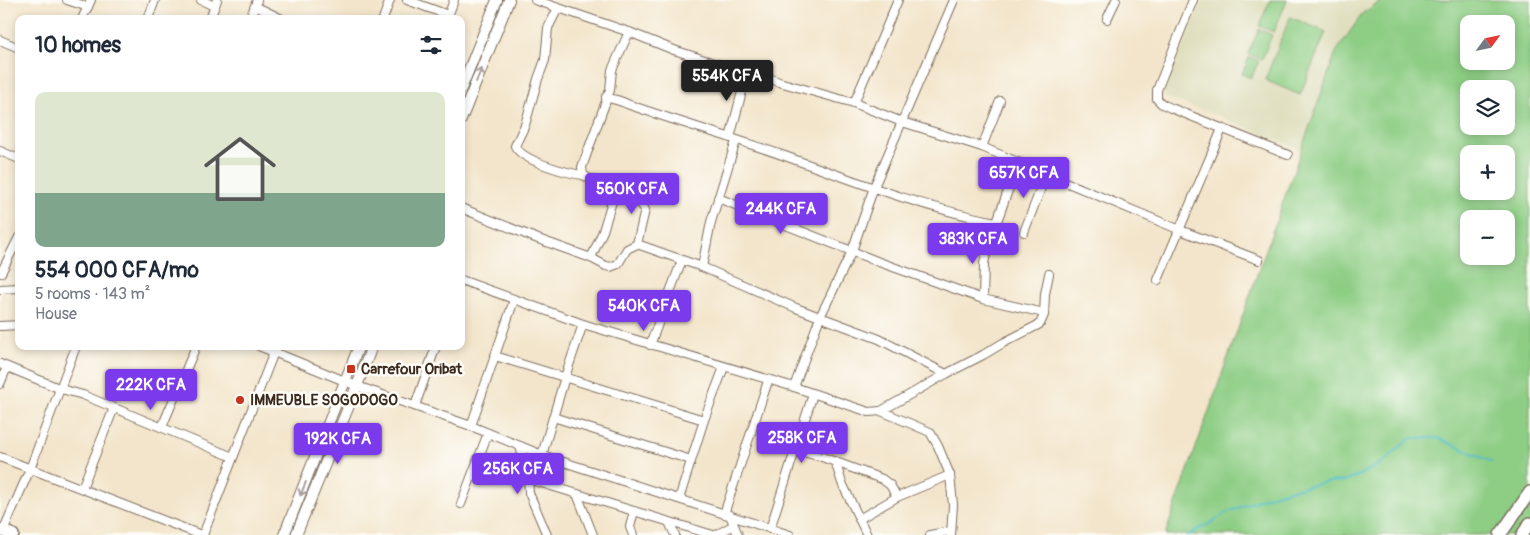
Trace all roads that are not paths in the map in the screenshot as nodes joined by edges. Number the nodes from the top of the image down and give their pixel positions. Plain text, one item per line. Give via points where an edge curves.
1 (67, 0) edge
2 (155, 0) edge
3 (201, 0) edge
4 (390, 0) edge
5 (407, 0) edge
6 (454, 0) edge
7 (497, 0) edge
8 (509, 0) edge
9 (536, 0) edge
10 (898, 0) edge
11 (954, 0) edge
12 (1116, 0) edge
13 (1193, 0) edge
14 (215, 3) edge
15 (256, 3) edge
16 (90, 4) edge
17 (558, 8) junction
18 (149, 15) edge
19 (211, 15) edge
20 (252, 15) edge
21 (276, 15) edge
22 (384, 15) edge
23 (443, 15) edge
24 (449, 15) edge
25 (1107, 20) dead end
26 (629, 32) junction
27 (0, 40) edge
28 (15, 46) edge
29 (747, 72) junction
30 (465, 79) edge
31 (606, 97) junction
32 (1000, 101) dead end
33 (854, 103) junction
34 (465, 110) edge
35 (902, 122) junction
36 (1222, 129) junction
37 (733, 139) junction
38 (982, 147) junction
39 (0, 151) edge
40 (1288, 155) dead end
41 (15, 157) edge
42 (1018, 163) junction
43 (583, 174) junction
44 (1046, 175) junction
45 (874, 188) junction
46 (613, 193) junction
47 (718, 198) junction
48 (465, 210) edge
49 (996, 222) junction
50 (1180, 230) junction
51 (1024, 232) dead end
52 (637, 244) junction
53 (15, 245) edge
54 (852, 251) junction
55 (591, 258) junction
56 (682, 260) junction
57 (1259, 260) dead end
58 (702, 267) junction
59 (1, 273) edge
60 (1049, 274) dead end
61 (1158, 280) dead end
62 (465, 282) edge
63 (0, 288) edge
64 (15, 288) edge
65 (984, 299) junction
66 (514, 300) junction
67 (1044, 313) junction
68 (820, 317) junction
69 (583, 324) junction
70 (15, 325) edge
71 (0, 326) edge
72 (650, 345) junction
73 (75, 350) edge
74 (194, 350) edge
75 (269, 350) edge
76 (358, 350) edge
77 (370, 350) edge
78 (435, 350) edge
79 (274, 352) junction
80 (495, 356) junction
81 (4, 365) edge
82 (724, 367) junction
83 (946, 374) junction
84 (565, 377) junction
85 (768, 380) junction
86 (346, 381) junction
87 (0, 384) edge
88 (357, 386) junction
89 (794, 387) junction
90 (61, 389) junction
91 (813, 394) junction
92 (415, 406) junction
93 (114, 408) junction
94 (881, 411) junction
95 (553, 417) junction
96 (704, 420) junction
97 (471, 426) junction
98 (162, 427) junction
99 (488, 433) junction
100 (520, 446) junction
101 (795, 450) junction
102 (542, 455) junction
103 (0, 457) edge
104 (233, 457) junction
105 (691, 460) junction
106 (835, 462) junction
107 (30, 469) junction
108 (950, 475) junction
109 (528, 479) junction
110 (82, 488) junction
111 (1530, 492) edge
112 (577, 494) junction
113 (897, 497) junction
114 (679, 499) junction
115 (462, 504) dead end
116 (634, 511) junction
117 (727, 515) junction
118 (859, 519) junction
119 (669, 522) junction
120 (1530, 523) edge
121 (734, 525) junction
122 (770, 529) junction
123 (5, 532) edge
124 (951, 533) edge
125 (202, 535) edge
126 (284, 535) edge
127 (296, 535) edge
128 (547, 535) edge
129 (593, 535) edge
130 (632, 535) edge
131 (675, 535) edge
132 (714, 535) edge
133 (738, 535) edge
134 (790, 535) edge
135 (867, 535) edge
136 (930, 535) edge
137 (1500, 535) edge
138 (1522, 535) edge

1 - 16 street
2 - 18 street
3 - 14 street
4 - 22 street
5 - 23 street
6 - 24 street
7 - 30 main road
34 -> 8 main road
9 - 17 street
10 - 33 street
11 - 35 street
12 - 25 street
13 - 36 street via 1157,90 1158,99 1162,104
14 - 19 street
15 - 20 street
15 - 21 street
17 - 26 street
17 - 43 street via 548,28 545,60 525,124 514,146 517,152 541,163
26 - 29 street via 674,50
26 - 31 street via 612,70
27 - 28 street
29 - 33 street
29 - 37 street
31 - 37 street
31 - 43 street via 582,167
32 - 38 street
33 - 35 street
35 - 38 street
35 - 45 street
36 - 40 street
36 - 50 street
37 - 45 street
37 - 47 street
38 - 42 street
39 - 41 street
42 - 44 street
42 - 49 street
43 - 46 street via 607,186
44 - 50 street
44 - 51 street
45 - 49 street via 960,215
45 - 54 street
46 - 52 street via 643,205 645,210
46 - 55 street via 604,231
47 - 54 street
47 - 58 street
48 - 55 street
49 - 65 street via 984,264
50 - 57 street
50 - 61 street
52 - 55 street via 627,249 618,264 610,267
52 - 56 street
53 - 59 street
54 - 65 street
54 - 68 street
56 - 58 street
56 - 72 street
58 - 68 street
60 - 67 street
62 - 66 street
63 - 64 street
65 - 67 street
66 - 69 street
66 - 80 street
67 - 83 street via 1040,324
68 - 83 street via 879,339
68 - 89 street
69 - 72 street
69 - 84 street
70 - 71 street
72 - 82 street
73 - 90 street
74 - 98 street
75 - 79 street
76 - 86 main road
77 - 88 main road
78 - 92 street
79 - 86 street
79 - 104 street
80 - 84 street
80 - 97 street
81 - 87 street
81 - 90 street
82 - 85 street
82 - 96 street
83 - 94 street
84 - 95 street
84 - 96 street
85 - 89 street
85 - 117 street
86 - 88 street
86 -> 126 main road
88 - 92 street
88 - 127 main road
89 - 91 street
90 - 93 street
90 - 107 street
91 - 94 street via 869,412
91 - 101 street
92 - 97 street
93 - 98 street
93 - 110 street
94 - 108 street via 930,432
95 - 102 street
95 - 105 street
96 - 105 street
97 - 99 street
98 - 104 street
99 - 100 street
99 - 115 street
100 - 102 street
100 - 109 street
101 - 106 street
101 - 122 street
102 - 114 street
103 - 107 street
104 - 125 street
105 - 114 street
106 - 113 street via 882,479
106 - 118 street
107 - 110 street
107 - 123 street
108 - 113 street
108 - 124 street
109 - 112 street
109 - 128 street via 529,493
110 - 125 street
111 - 137 highway
112 - 116 street
112 - 129 street
113 - 118 street
114 - 117 street
116 - 119 street
116 - 130 street via 630,527
117 - 121 street
117 - 122 street
118 - 135 street
119 - 131 street
119 - 132 street
120 - 138 highway
121 - 132 street
121 - 133 street
122 - 134 street
124 - 136 street

